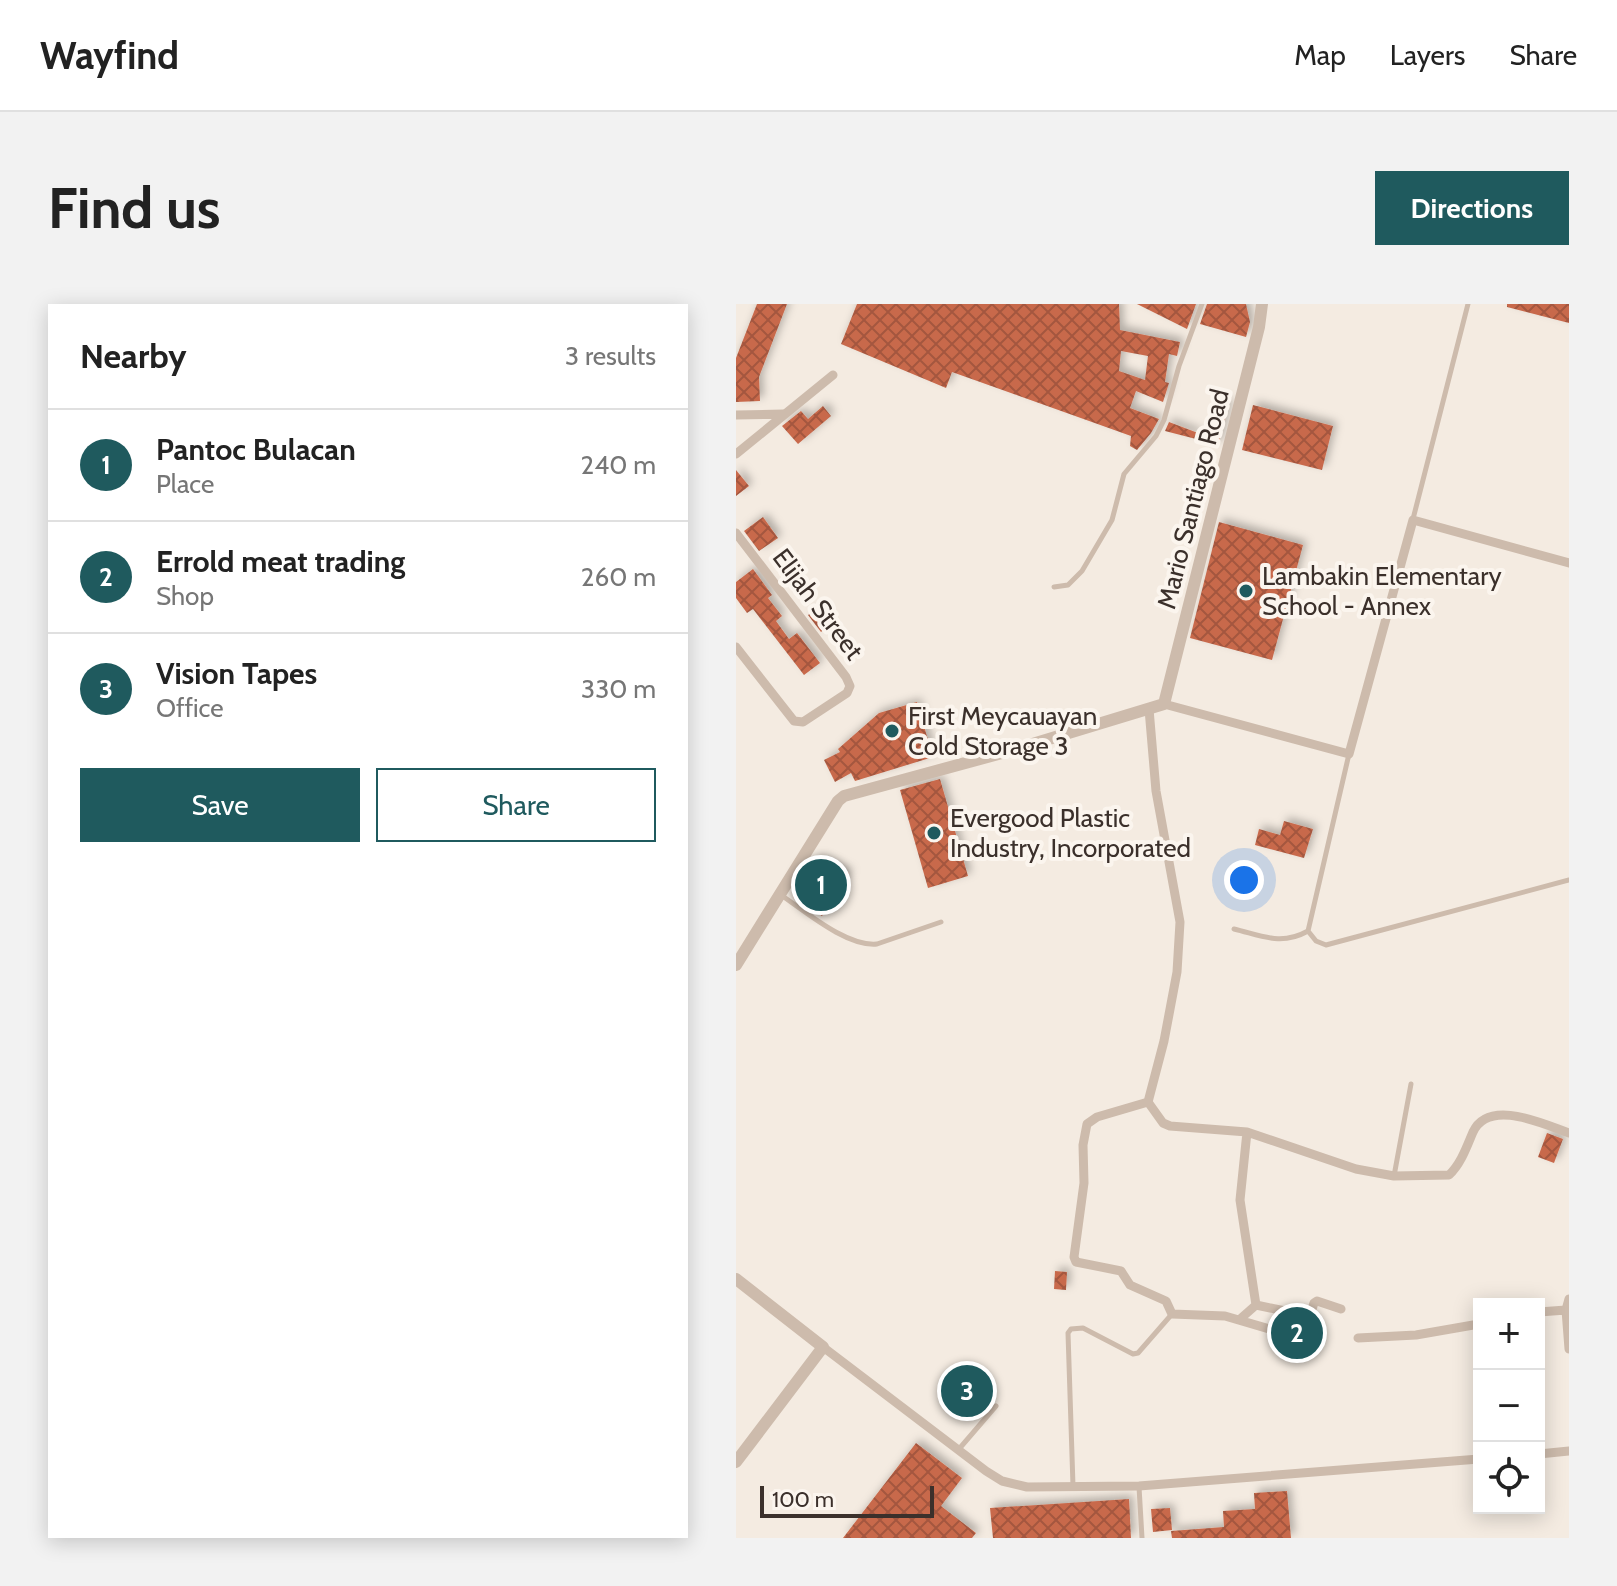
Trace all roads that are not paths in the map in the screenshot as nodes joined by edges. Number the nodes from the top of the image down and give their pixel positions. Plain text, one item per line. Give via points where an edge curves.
1 (1202, 304) edge
2 (1262, 304) edge
3 (1468, 304) edge
4 (833, 375) dead end
5 (783, 414) junction
6 (736, 415) edge
7 (736, 454) edge
8 (1413, 520) junction
9 (736, 533) edge
10 (1569, 563) edge
11 (1054, 587) dead end
12 (736, 647) edge
13 (1164, 704) junction
14 (1149, 709) junction
15 (1349, 754) junction
16 (1569, 880) edge
17 (781, 895) junction
18 (941, 922) dead end
19 (1234, 929) dead end
20 (1308, 931) junction
21 (736, 965) edge
22 (1411, 1084) dead end
23 (1148, 1102) junction
24 (1247, 1132) junction
25 (1569, 1133) edge
26 (1394, 1176) junction
27 (736, 1279) edge
28 (1569, 1299) edge
29 (1256, 1305) junction
30 (1341, 1309) dead end
31 (1566, 1310) junction
32 (1545, 1312) edge
33 (1172, 1314) junction
34 (1309, 1316) junction
35 (1239, 1320) junction
36 (1473, 1325) edge
37 (1358, 1338) dead end
38 (823, 1347) junction
39 (1569, 1349) edge
40 (996, 1406) dead end
41 (959, 1449) junction
42 (1569, 1451) edge
43 (1545, 1453) edge
44 (1473, 1459) edge
45 (736, 1462) edge
46 (1139, 1486) junction
47 (1073, 1487) junction
48 (1142, 1538) edge

1 - 11 lane via 1160,428 1124,474 1112,520 1082,571 1068,585
2 - 13 street, Mario Santiago Road
3 - 8 lane
4 - 5 street
5 - 6 street
5 - 7 street
8 - 10 street
8 - 15 street
9 - 12 street, Elijah Street via 850,686 803,722 794,721
13 - 14 street
13 - 15 street
14 - 17 street via 844,796
14 - 23 street via 1156,791 1180,922 1177,972
15 - 20 lane
16 - 20 lane via 1326,945
17 - 18 lane via 866,945
17 - 21 street
19 - 20 lane via 1281,941
22 - 26 lane
23 - 24 street via 1170,1126
23 - 33 street via 1087,1124 1074,1257 1083,1265 1121,1271 1130,1285 1166,1301
24 - 26 street via 1356,1169
24 - 29 street via 1240,1200
25 - 26 street via 1531,1120 1488,1116 1477,1124 1449,1175
27 - 38 street
28 - 31 street
29 - 34 street
29 - 35 street
30 - 34 street via 1317,1301
31 - 32 street
31 - 39 street
33 - 35 street
33 - 47 lane via 1133,1354 1083,1328 1068,1333
34 - 35 street via 1304,1333 1297,1337
36 - 37 street
38 - 41 street
38 - 45 street
40 - 41 lane
41 - 47 street via 1002,1481
42 - 43 street
44 - 46 street
46 - 47 street
46 - 48 lane

